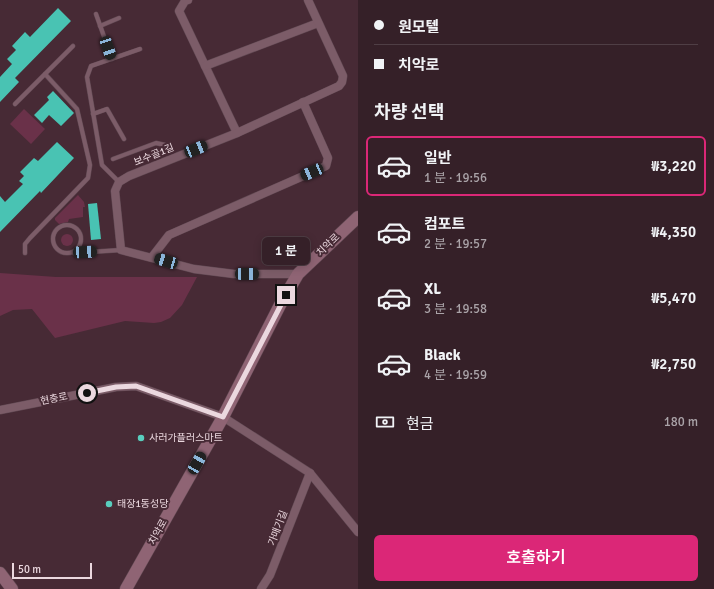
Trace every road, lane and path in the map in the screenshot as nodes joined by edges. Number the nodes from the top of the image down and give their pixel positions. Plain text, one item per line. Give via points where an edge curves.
1 (188, 0) edge
2 (308, 0) edge
3 (96, 14) dead end
4 (118, 18) dead end
5 (318, 23) junction
6 (100, 26) junction
7 (73, 46) dead end
8 (140, 49) dead end
9 (112, 59) junction
10 (205, 66) junction
11 (45, 74) junction
12 (302, 102) junction
13 (15, 104) dead end
14 (93, 114) junction
15 (237, 132) junction
16 (124, 139) dead end
17 (165, 145) dead end
18 (113, 159) dead end
19 (119, 182) junction
20 (358, 217) edge
21 (121, 250) junction
22 (25, 253) dead end
23 (72, 253) junction
24 (152, 257) junction
25 (298, 274) junction
26 (0, 410) edge
27 (223, 417) junction
28 (310, 473) junction
29 (358, 532) edge
30 (0, 573) edge
31 (12, 589) edge
32 (126, 589) edge
33 (261, 589) edge

1 - 10 street via 179,11
2 - 5 street, 보수골1길
3 - 6 lane
4 - 6 lane
5 - 10 street
5 - 12 street, 보수골1길 via 342,76 342,82 339,86
6 - 9 lane
7 - 11 lane
8 - 9 lane
9 - 14 lane via 91,66 87,77
10 - 15 street
11 - 13 lane
11 - 22 lane via 77,109 90,165 88,178 30,238 25,244
12 - 15 street, 보수골1길
12 - 24 street via 328,158 326,166 169,235
14 - 16 lane via 107,109
14 - 19 lane via 102,165
15 - 19 street, 보수골1길
17 - 18 lane via 156,143
19 - 21 street via 115,191
20 - 25 street, 치악로
21 - 23 lane
21 - 24 street
23 - 23 lane via 80,245 80,234 73,226 61,226 53,234 54,245 62,253
24 - 25 street via 194,269 234,274
25 - 27 street, 치악로
26 - 27 street, 현충로 via 116,387 136,386
27 - 28 street
27 - 32 street, 치악로
28 - 29 street
28 - 33 street, 가매기길 via 270,575
30 - 31 street

